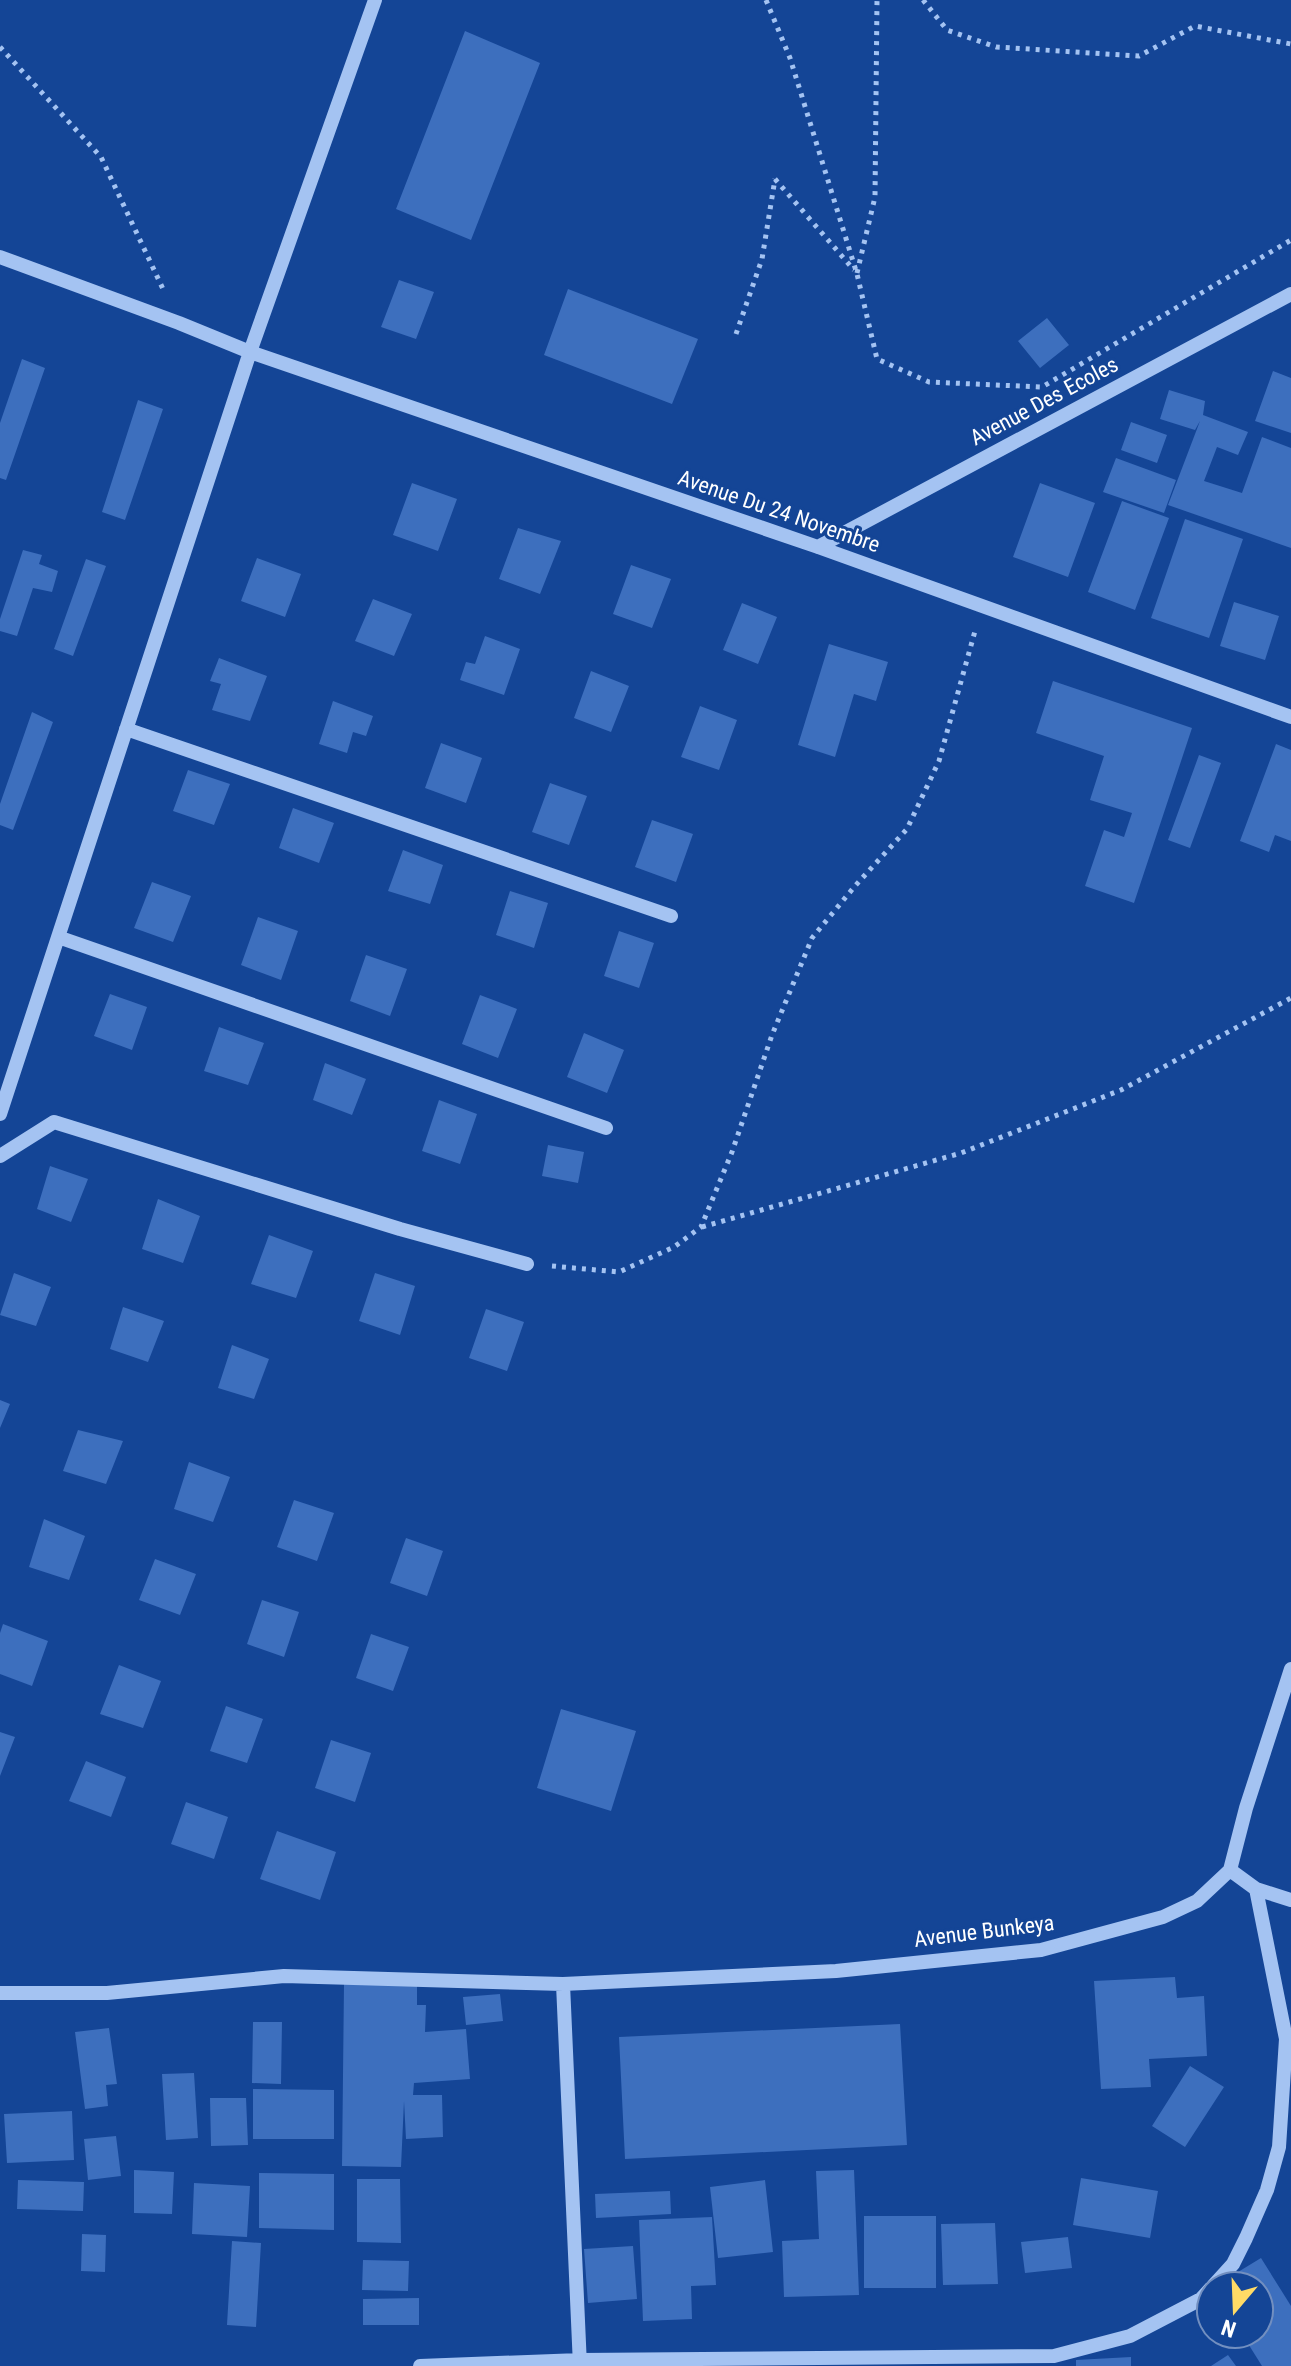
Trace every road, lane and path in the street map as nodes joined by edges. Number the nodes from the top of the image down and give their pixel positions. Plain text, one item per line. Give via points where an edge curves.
1 (375, 0) edge
2 (766, 0) edge
3 (877, 0) edge
4 (923, 0) edge
5 (929, 4) edge
6 (1291, 44) edge
7 (0, 47) edge
8 (1291, 240) edge
9 (0, 257) edge
10 (857, 274) junction
11 (1291, 294) edge
12 (179, 323) junction
13 (736, 334) dead end
14 (250, 352) junction
15 (818, 547) junction
16 (982, 606) junction
17 (1291, 717) edge
18 (126, 729) junction
19 (671, 916) dead end
20 (58, 937) junction
21 (1291, 998) edge
22 (3, 1092) edge
23 (0, 1114) edge
24 (606, 1128) dead end
25 (0, 1156) edge
26 (701, 1227) junction
27 (527, 1264) joint
28 (1291, 1669) edge
29 (1230, 1870) junction
30 (1256, 1889) junction
31 (1291, 1900) edge
32 (563, 1984) junction
33 (0, 1993) edge
34 (1228, 2270) edge
35 (1195, 2302) edge
36 (1054, 2361) edge
37 (580, 2363) edge
38 (420, 2366) edge

1 - 14 street
2 - 10 path via 790,58
3 - 10 path via 875,197
4 - 5 path
5 - 6 path via 947,30 996,47 1139,56 1195,26
7 - 12 path via 101,157
8 - 10 path via 1042,387 929,382 877,359
9 - 12 street, Avenue Du 24 Novembre
10 - 13 path via 775,179 762,259
11 - 15 street, Avenue Des Ecoles
12 - 14 street, Avenue Du 24 Novembre
14 - 15 street, Avenue Du 24 Novembre
14 - 18 street
15 - 16 street, Avenue Du 24 Novembre
16 - 17 street, Avenue Du 24 Novembre
16 - 26 path via 939,761 907,829 812,938
18 - 19 street
18 - 20 street
20 - 22 street
20 - 24 street
21 - 26 path via 1121,1090 961,1153
22 - 23 street
25 - 27 street via 54,1122
26 - 27 path via 674,1247 619,1272
28 - 29 street
29 - 30 street
29 - 32 street, Avenue Bunkeya via 1197,1901 1163,1917 1041,1950 836,1971
30 - 31 street
30 - 34 street via 1286,2039 1279,2147 1267,2190
32 - 33 street, Avenue Bunkeya via 284,1976 107,1993
32 - 37 street
35 - 36 street via 1130,2336
36 - 37 street
37 - 38 street

